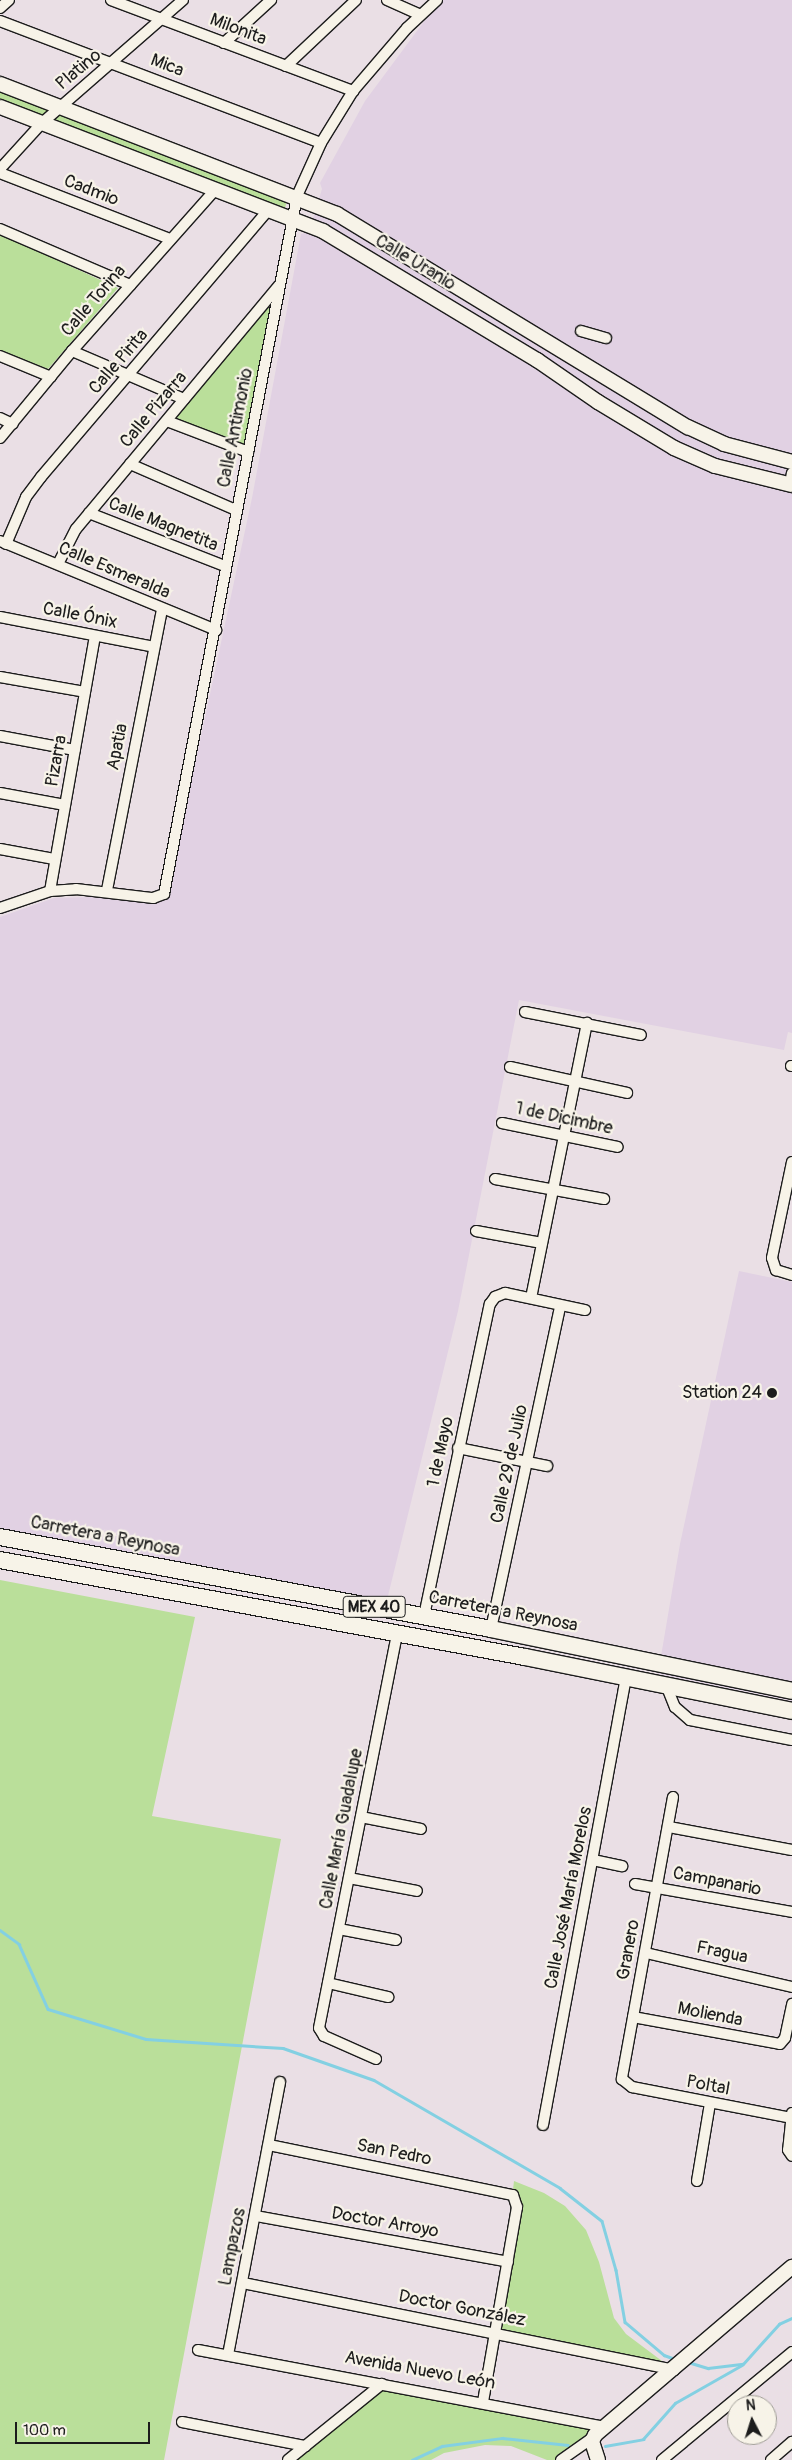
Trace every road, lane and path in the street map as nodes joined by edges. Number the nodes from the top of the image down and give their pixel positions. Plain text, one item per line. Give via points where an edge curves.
1 (8, 0) edge
2 (111, 0) edge
3 (183, 0) edge
4 (271, 0) edge
5 (356, 0) edge
6 (387, 0) edge
7 (437, 0) edge
8 (0, 8) edge
9 (420, 15) junction
10 (162, 19) junction
11 (0, 21) edge
12 (224, 43) junction
13 (114, 62) junction
14 (286, 66) junction
15 (0, 84) edge
16 (353, 91) junction
17 (0, 107) edge
18 (59, 108) junction
19 (42, 123) junction
20 (321, 143) junction
21 (0, 169) edge
22 (0, 174) edge
23 (216, 189) junction
24 (297, 196) junction
25 (269, 209) junction
26 (293, 217) junction
27 (0, 230) edge
28 (170, 239) junction
29 (281, 282) junction
30 (130, 285) junction
31 (581, 331) dead end
32 (606, 338) dead end
33 (72, 351) junction
34 (0, 356) edge
35 (129, 376) junction
36 (51, 377) junction
37 (184, 399) junction
38 (0, 418) edge
39 (167, 421) junction
40 (13, 424) junction
41 (0, 438) edge
42 (248, 452) junction
43 (792, 462) edge
44 (130, 464) junction
45 (791, 480) edge
46 (236, 510) junction
47 (89, 513) junction
48 (3, 543) edge
49 (58, 564) junction
50 (224, 566) junction
51 (162, 610) junction
52 (0, 617) edge
53 (216, 630) junction
54 (95, 636) junction
55 (154, 647) junction
56 (0, 676) edge
57 (86, 692) junction
58 (0, 736) edge
59 (75, 750) junction
60 (0, 793) edge
61 (65, 805) junction
62 (0, 849) edge
63 (54, 859) junction
64 (107, 890) junction
65 (50, 891) junction
66 (0, 908) edge
67 (525, 1012) dead end
68 (587, 1024) junction
69 (642, 1035) dead end
70 (510, 1068) dead end
71 (576, 1081) junction
72 (626, 1093) dead end
73 (502, 1123) dead end
74 (565, 1136) junction
75 (618, 1147) dead end
76 (792, 1162) edge
77 (495, 1179) dead end
78 (555, 1190) junction
79 (604, 1199) dead end
80 (781, 1214) junction
81 (792, 1216) edge
82 (476, 1231) dead end
83 (542, 1243) junction
84 (792, 1275) edge
85 (531, 1298) junction
86 (560, 1306) junction
87 (585, 1310) dead end
88 (458, 1448) junction
89 (527, 1462) junction
90 (548, 1466) dead end
91 (0, 1537) edge
92 (0, 1560) edge
93 (424, 1616) junction
94 (352, 1625) junction
95 (474, 1626) junction
96 (492, 1629) junction
97 (397, 1634) junction
98 (514, 1634) junction
99 (414, 1637) junction
100 (525, 1657) junction
101 (626, 1677) junction
102 (666, 1685) junction
103 (792, 1691) edge
104 (792, 1700) edge
105 (748, 1702) junction
106 (792, 1711) edge
107 (792, 1740) edge
108 (673, 1796) dead end
109 (361, 1817) junction
110 (669, 1827) junction
111 (421, 1829) dead end
112 (792, 1850) edge
113 (593, 1860) junction
114 (622, 1866) dead end
115 (349, 1878) junction
116 (635, 1884) dead end
117 (657, 1887) junction
118 (417, 1891) dead end
119 (792, 1912) edge
120 (339, 1929) junction
121 (396, 1940) dead end
122 (646, 1953) junction
123 (328, 1983) junction
124 (791, 1986) edge
125 (388, 1997) dead end
126 (792, 2004) edge
127 (633, 2017) junction
128 (376, 2059) dead end
129 (622, 2079) joint
130 (280, 2082) dead end
131 (710, 2103) junction
132 (792, 2116) edge
133 (543, 2125) dead end
134 (269, 2145) junction
135 (791, 2156) edge
136 (697, 2181) dead end
137 (256, 2216) junction
138 (508, 2262) junction
139 (792, 2267) edge
140 (243, 2283) junction
141 (496, 2332) junction
142 (198, 2350) dead end
143 (792, 2352) edge
144 (228, 2355) junction
145 (676, 2368) junction
146 (382, 2384) junction
147 (483, 2402) junction
148 (182, 2422) dead end
149 (605, 2427) junction
150 (592, 2438) junction
151 (792, 2442) edge
152 (306, 2446) junction
153 (288, 2460) edge
154 (561, 2460) edge
155 (598, 2460) edge
156 (662, 2460) edge
157 (771, 2460) edge

1 - 8 street
2 - 10 street, Milonita
3 - 10 street, Platino
4 - 12 street
5 - 14 street
6 - 9 street
7 - 9 street, Calle Antimonio
9 - 16 street, Calle Antimonio
10 - 12 street, Milonita
10 - 13 street, Platino
11 - 13 street, Mica
12 - 14 street, Milonita
13 - 18 street, Platino
13 - 20 street, Mica
14 - 16 street, Milonita
15 - 18 street, Calle Uranio
16 - 20 street, Calle Antimonio
17 - 19 street, Calle Uranio
18 - 19 street, Platino
18 - 24 street, Calle Uranio
19 - 21 street, Platino
19 - 23 street, Calle Uranio
20 - 24 street, Calle Antimonio
22 - 28 street, Cadmio
23 - 25 street, Calle Uranio
23 - 28 street, Calle Torina
24 - 26 street, Calle Antimonio
24 - 43 street, Calle Uranio via 337,214 688,427 724,444
25 - 26 street, Calle Uranio
25 - 35 street, Calle Pirita
26 - 29 street, Calle Antimonio
26 - 45 street, Calle Uranio via 346,243 674,448 715,466
27 - 30 street
28 - 30 street, Calle Torina
29 - 37 street, Calle Pizarra
29 - 42 street, Calle Antimonio
30 - 33 street, Calle Torina
31 - 32 street
33 - 35 street
33 - 36 street, Calle Torina
34 - 36 street
35 - 37 street
35 - 48 street, Calle Pirita via 41,477 26,497
36 - 40 street, Calle Torina
37 - 39 street, Calle Pizarra
38 - 40 street
39 - 42 street
39 - 44 street, Calle Pizarra
40 - 41 street, Calle Torina
42 - 46 street, Calle Antimonio
44 - 46 street
44 - 47 street, Calle Pizarra
46 - 50 street, Calle Antimonio
47 - 49 street, Calle Pizarra via 76,529
47 - 50 street, Calle Magnetita
48 - 49 street, Calle Esmeralda
49 - 51 street, Calle Esmeralda
50 - 53 street, Calle Antimonio
51 - 53 street, Calle Esmeralda
51 - 55 street, Apatia
52 - 54 street, Calle Ónix
53 - 64 street, Calle Antimonio via 164,894 153,898
54 - 55 street, Calle Ónix
54 - 57 street, Pizarra
55 - 64 street, Apatia
56 - 57 street
57 - 59 street, Pizarra
58 - 59 street
59 - 61 street, Pizarra
60 - 61 street
61 - 63 street, Pizarra
62 - 63 street
63 - 65 street, Pizarra
64 - 65 street
65 - 66 street
67 - 68 street
68 - 69 street
68 - 71 street
70 - 71 street
71 - 72 street
71 - 74 street
73 - 74 street, 1 de Dicimbre
74 - 75 street, 1 de Dicimbre
74 - 78 street
76 - 80 street
77 - 78 street
78 - 79 street
78 - 83 street
80 - 81 street
80 - 84 street via 773,1267
82 - 83 street
83 - 85 street
85 - 86 street
85 - 88 street, 1 de Mayo via 505,1293 495,1296 490,1304
86 - 87 street
86 - 89 street, Calle 29 de Julio
88 - 89 street
88 - 93 street, 1 de Mayo
89 - 90 street
89 - 96 street, Calle 29 de Julio
91 - 93 main road, Carretera a Reynosa / MEX 40
92 - 94 main road, MEX 40
93 - 94 main road via 418,1624 407,1628
93 - 95 main road, Carretera a Reynosa / MEX 40
94 - 97 main road, MEX 40
95 - 96 main road, Carretera a Reynosa / MEX 40
95 - 99 main road via 452,1633
96 - 98 main road, Carretera a Reynosa / MEX 40
97 - 99 main road, MEX 40
97 - 109 street, Calle María Guadalupe
98 - 100 main road via 505,1641 505,1647
98 - 103 main road, Carretera a Reynosa / MEX 40
99 - 100 main road, MEX 40
100 - 101 main road, MEX 40
101 - 102 main road, MEX 40
101 - 113 street, Calle José María Morelos
102 - 105 main road, MEX 40
102 - 107 street via 675,1707 690,1720
104 - 105 main road
105 - 106 main road, MEX 40
108 - 110 street, Granero
109 - 111 street
109 - 115 street, Calle María Guadalupe
110 - 112 street
110 - 117 street, Granero
113 - 114 street
113 - 133 street, Calle José María Morelos
115 - 118 street
115 - 120 street, Calle María Guadalupe
116 - 117 street, Campanario
117 - 119 street, Campanario
117 - 122 street, Granero
120 - 121 street
120 - 123 street, Calle María Guadalupe
122 - 124 street, Fragua
122 - 127 street, Granero
123 - 125 street
123 - 128 street, Calle María Guadalupe via 319,2031
126 - 127 street, Molienda via 785,2038 780,2044
127 - 129 street, Granero
129 - 131 street, Poltal via 632,2087
130 - 134 street, Lampazos
131 - 132 street, Poltal
131 - 136 street
132 - 135 street
134 - 137 street, Lampazos
134 - 138 street, San Pedro via 513,2195 516,2207
137 - 138 street, Doctor Arroyo
137 - 140 street, Lampazos
138 - 141 street
139 - 145 street
140 - 141 street, Doctor González
140 - 144 street, Lampazos
141 - 145 street, Doctor González
141 - 147 street
142 - 144 street, Avenida Nuevo León
143 - 156 street
144 - 146 street, Avenida Nuevo León
145 - 149 street
146 - 147 street, Avenida Nuevo León
146 - 152 street
147 - 149 street, Avenida Nuevo León
148 - 152 street
149 - 150 street
150 - 154 street
150 - 155 street
151 - 157 street
152 - 153 street

